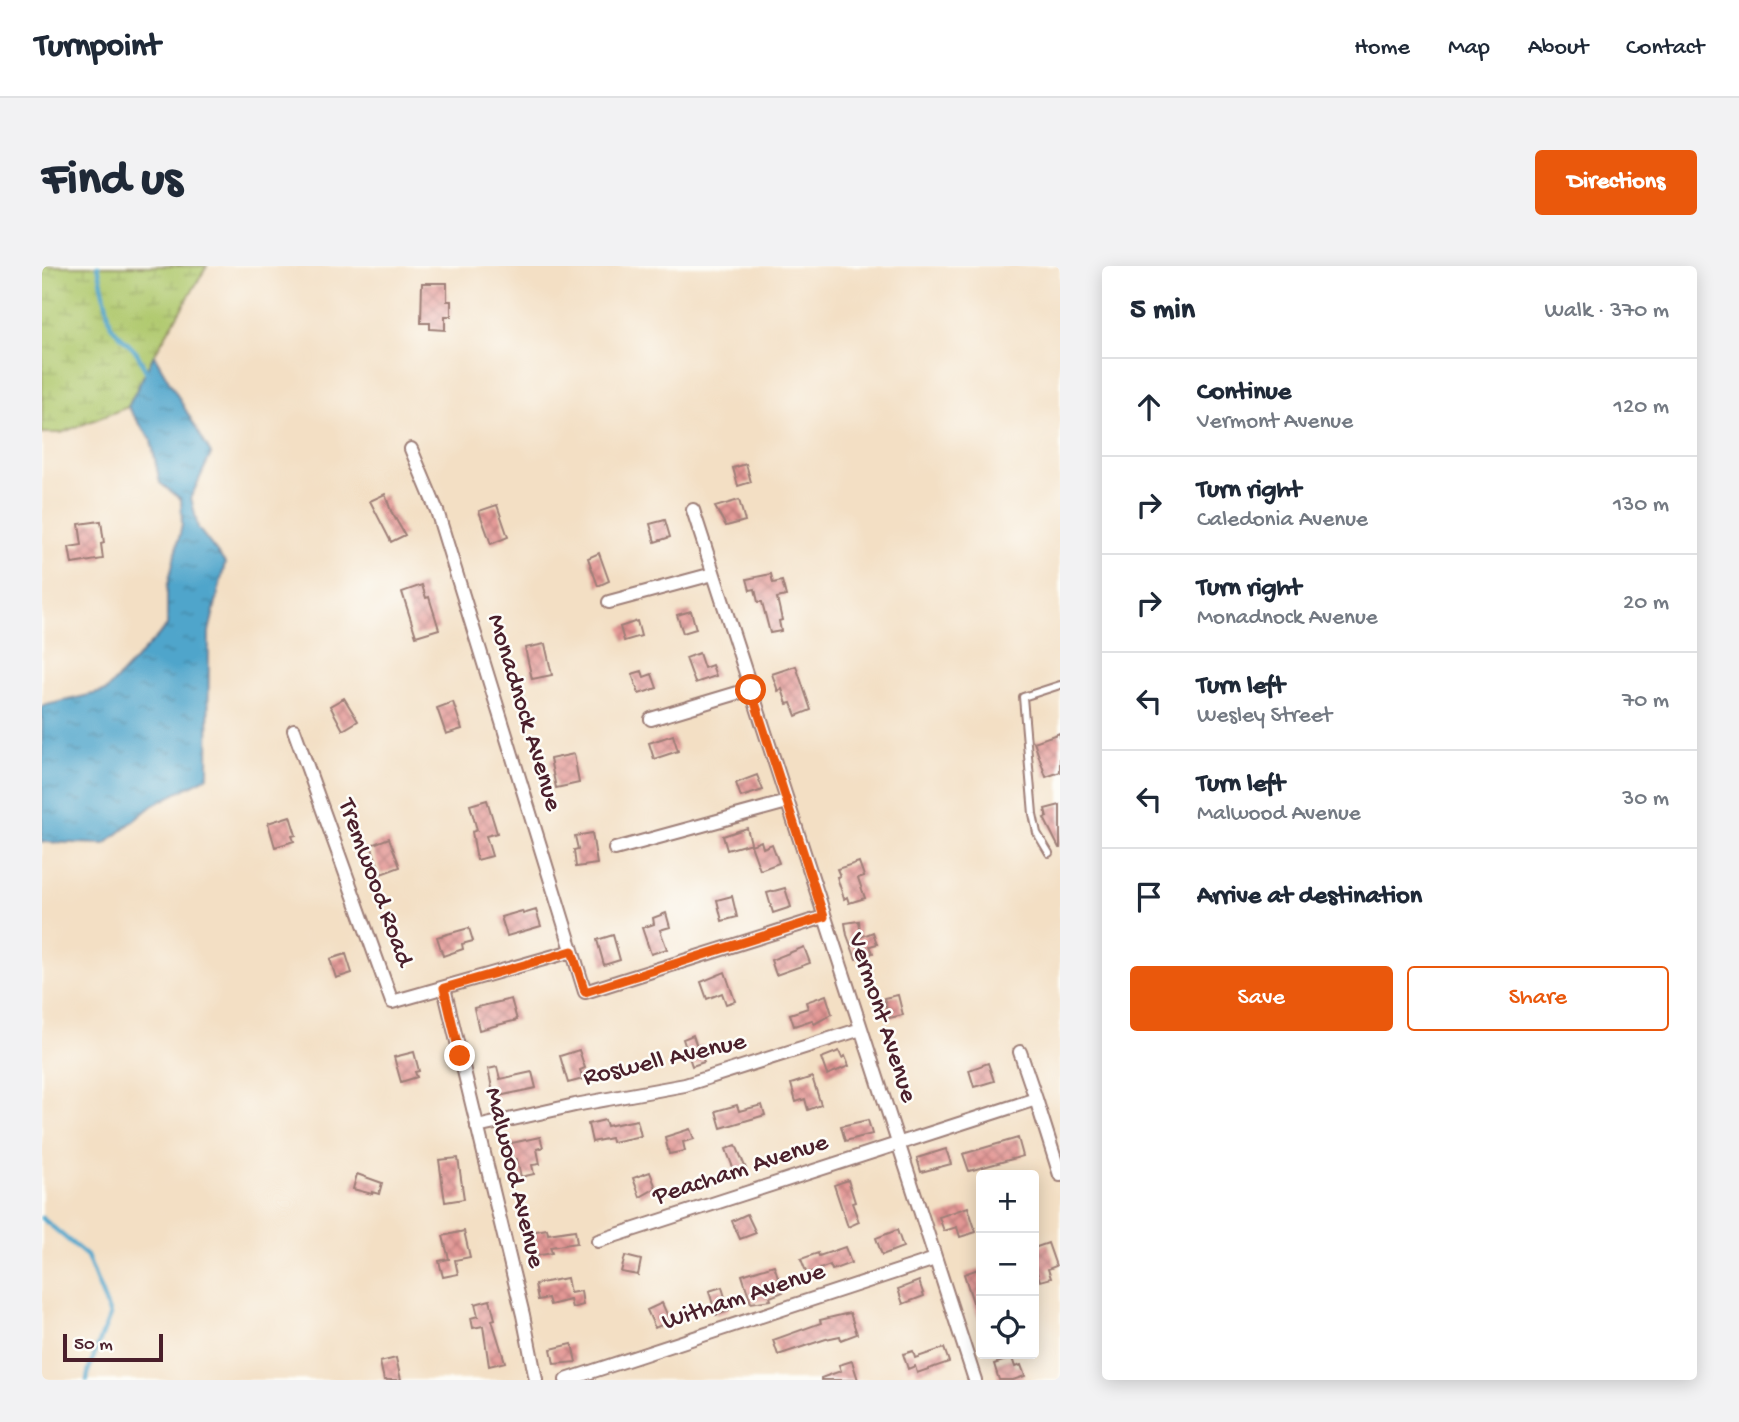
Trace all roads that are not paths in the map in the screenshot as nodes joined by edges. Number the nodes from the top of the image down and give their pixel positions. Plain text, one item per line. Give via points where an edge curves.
1 (411, 449) dead end
2 (693, 509) dead end
3 (713, 573) junction
4 (609, 602) dead end
5 (1060, 685) edge
6 (751, 690) junction
7 (651, 719) dead end
8 (294, 730) dead end
9 (787, 802) junction
10 (615, 849) dead end
11 (1049, 853) dead end
12 (824, 917) junction
13 (572, 951) junction
14 (444, 988) junction
15 (861, 1030) junction
16 (1020, 1052) dead end
17 (1036, 1100) junction
18 (477, 1127) junction
19 (898, 1144) junction
20 (1060, 1175) edge
21 (598, 1241) dead end
22 (935, 1259) junction
23 (972, 1379) edge
24 (536, 1380) edge
25 (566, 1380) edge

1 - 13 street, Monadnock Avenue via 437,511
2 - 3 street, Vermont Avenue
3 - 4 street
3 - 6 street, Vermont Avenue
5 - 11 lane via 1023,697 1033,814 1037,833
6 - 7 street
6 - 9 street, Vermont Avenue
8 - 14 street, Tremwood Road via 392,1002
9 - 10 street
9 - 12 street, Vermont Avenue
12 - 13 street, Monadnock Avenue via 585,992
12 - 15 street, Vermont Avenue
13 - 14 street
14 - 18 street, Malwood Avenue
15 - 18 street, Roswell Avenue via 685,1085
15 - 19 street, Vermont Avenue
16 - 17 street
17 - 19 street, Peacham Avenue
17 - 20 street
18 - 24 street, Malwood Avenue
19 - 21 street, Peacham Avenue
19 - 22 street, Vermont Avenue
22 - 23 street, Vermont Avenue
22 - 25 street, Witham Avenue

